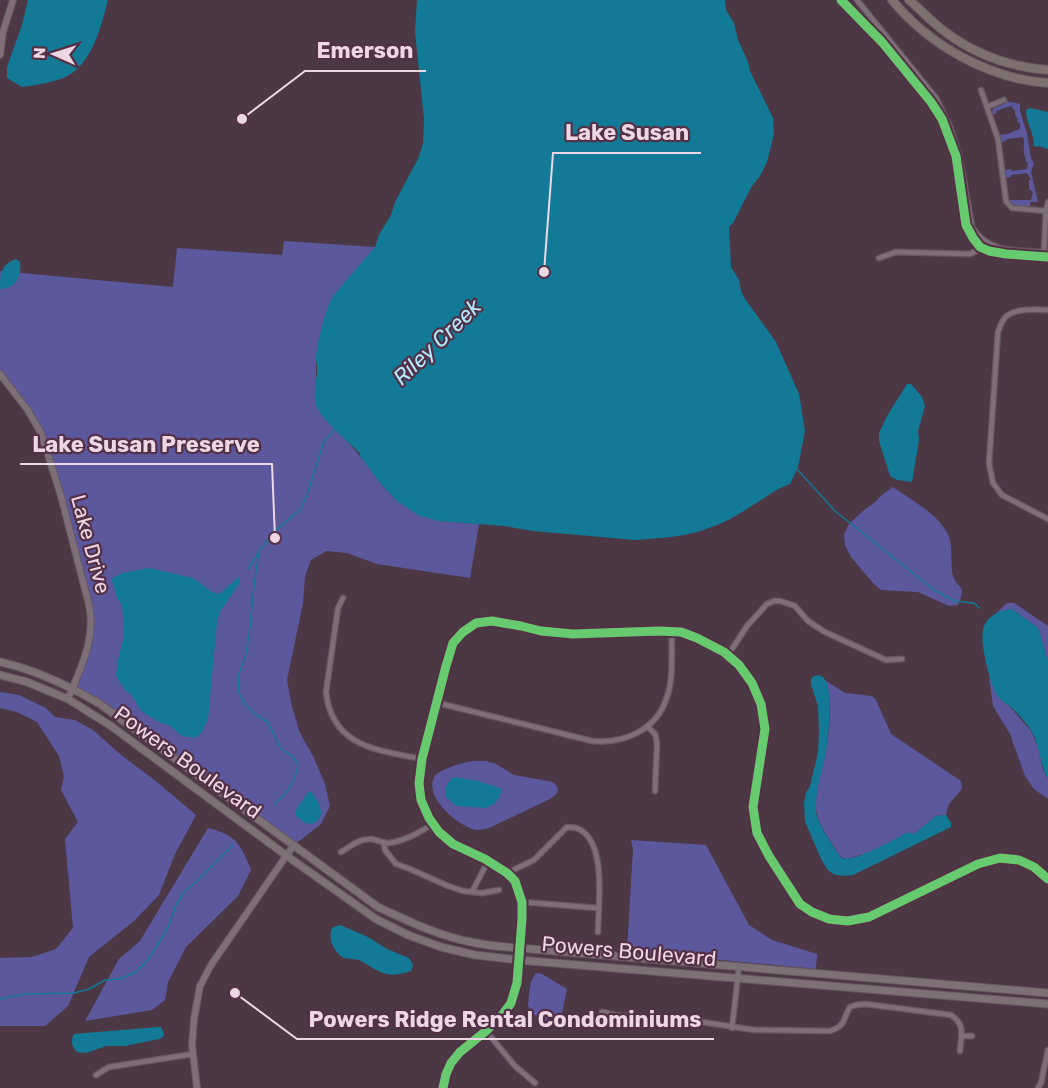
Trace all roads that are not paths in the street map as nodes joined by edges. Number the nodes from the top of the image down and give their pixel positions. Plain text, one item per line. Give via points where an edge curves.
1 (13, 0) edge
2 (857, 0) edge
3 (892, 0) edge
4 (909, 0) edge
5 (0, 55) edge
6 (1048, 70) edge
7 (1048, 83) edge
8 (981, 90) dead end
9 (1004, 100) dead end
10 (987, 107) junction
11 (996, 131) junction
12 (988, 134) dead end
13 (1048, 202) edge
14 (1046, 211) junction
15 (985, 242) junction
16 (1046, 251) edge
17 (879, 258) dead end
18 (1048, 310) edge
19 (0, 374) edge
20 (1048, 519) edge
21 (343, 598) dead end
22 (672, 632) junction
23 (728, 655) junction
24 (902, 659) dead end
25 (0, 662) edge
26 (0, 675) edge
27 (73, 688) junction
28 (68, 699) junction
29 (438, 703) junction
30 (648, 727) junction
31 (422, 759) junction
32 (655, 790) dead end
33 (433, 824) junction
34 (384, 843) junction
35 (293, 846) junction
36 (341, 852) dead end
37 (287, 856) junction
38 (488, 861) junction
39 (507, 873) junction
40 (1048, 879) edge
41 (499, 890) dead end
42 (472, 892) junction
43 (522, 902) junction
44 (598, 908) junction
45 (598, 932) dead end
46 (519, 948) junction
47 (518, 960) junction
48 (739, 967) junction
49 (738, 978) junction
50 (1048, 993) edge
51 (1048, 1004) edge
52 (602, 1012) dead end
53 (732, 1028) junction
54 (486, 1031) junction
55 (961, 1036) junction
56 (972, 1036) dead end
57 (1048, 1050) edge
58 (960, 1051) dead end
59 (193, 1054) junction
60 (96, 1075) dead end
61 (535, 1083) dead end
62 (197, 1088) edge
63 (443, 1088) edge
64 (1038, 1088) edge

1 - 5 street
2 - 15 street via 936,98 959,154 972,227
3 - 7 main road via 919,29 974,63
4 - 6 main road via 972,49 1006,63
8 - 10 street
9 - 10 street
10 - 11 street
11 - 12 street
11 - 14 street via 1006,201 1012,208
13 - 14 street
14 - 16 street
15 - 16 street via 997,248
15 - 17 street via 970,254 896,252
18 - 20 street via 1008,314 998,332 989,463 993,483 1002,495
19 - 27 street, Lake Drive via 41,433 88,597 92,633
21 - 31 street via 338,608 326,692 332,717 353,741
22 - 23 street via 697,638
22 - 29 street via 573,634 492,621 476,623 453,644
22 - 30 street via 667,698
23 - 24 street via 767,604 780,601 795,606 825,632 886,660
23 - 40 street via 752,683 761,704 765,729 753,807 757,833 800,904 829,919 869,917 978,864 1000,858 1019,860
25 - 27 main road, Powers Boulevard
26 - 28 main road, Powers Boulevard
27 - 28 street, Lake Drive
27 - 35 main road, Powers Boulevard
28 - 37 main road, Powers Boulevard via 114,728
29 - 30 street via 606,742 629,737
29 - 31 street
30 - 32 street via 657,743
31 - 33 street via 420,800
33 - 34 street via 401,840
33 - 38 street via 453,844
34 - 36 street via 363,839
34 - 42 street via 396,864
35 - 37 street
35 - 46 main road, Powers Boulevard via 378,907 416,925 478,944
37 - 47 main road, Powers Boulevard via 376,919 408,935 475,955
37 - 59 street via 200,986
38 - 39 street
38 - 42 street
39 - 43 street via 515,881
39 - 44 street via 534,860 567,827 577,828 593,844 598,859
41 - 42 street
43 - 44 street
43 - 46 street
44 - 45 street
46 - 47 street
46 - 48 main road, Powers Boulevard
47 - 49 main road, Powers Boulevard
47 - 54 street via 511,1003
48 - 49 street
48 - 50 main road, Powers Boulevard
49 - 51 main road, Powers Boulevard
49 - 53 street
52 - 53 street
53 - 55 street via 830,1031 843,1024 850,1007 865,1004 951,1015 962,1027
54 - 61 street
54 - 63 street via 456,1057
55 - 56 street
55 - 58 street
57 - 64 street
59 - 60 street via 109,1067
59 - 62 street

